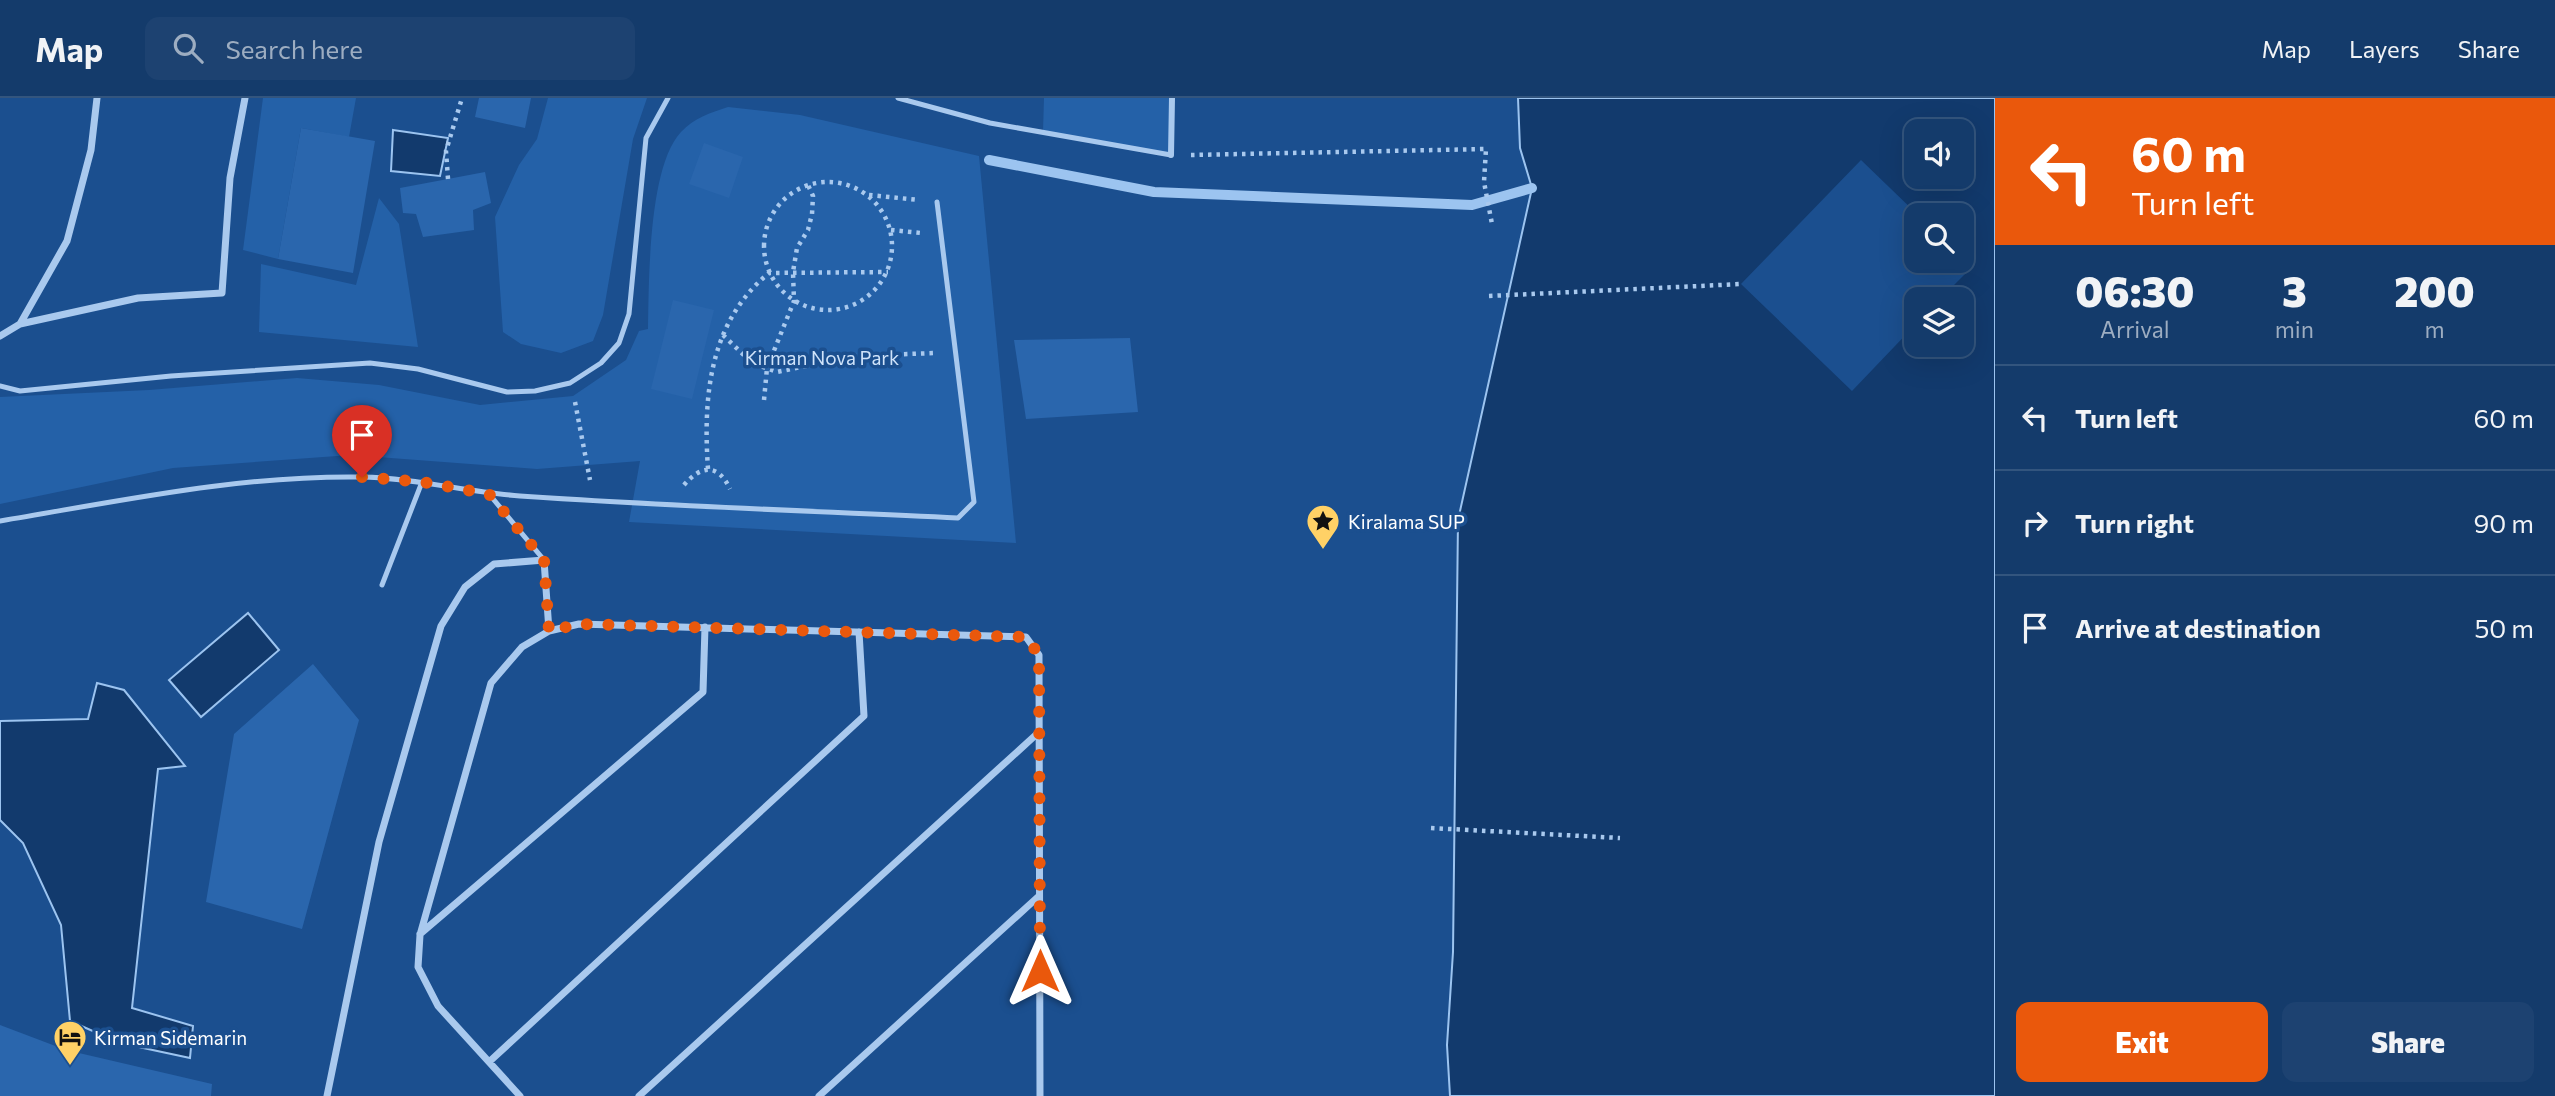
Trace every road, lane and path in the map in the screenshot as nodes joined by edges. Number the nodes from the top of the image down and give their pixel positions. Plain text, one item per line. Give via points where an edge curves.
1 (97, 98) edge
2 (245, 98) edge
3 (462, 98) edge
4 (668, 98) edge
5 (898, 98) edge
6 (1172, 98) edge
7 (1171, 155) junction
8 (449, 179) dead end
9 (808, 185) junction
10 (868, 195) junction
11 (937, 202) joint
12 (1492, 224) dead end
13 (891, 230) junction
14 (942, 234) junction
15 (793, 272) junction
16 (888, 272) junction
17 (769, 273) junction
18 (1741, 284) dead end
19 (1489, 296) dead end
20 (794, 301) junction
21 (20, 324) junction
22 (723, 335) junction
23 (0, 336) edge
24 (956, 353) junction
25 (766, 368) junction
26 (570, 383) junction
27 (0, 386) edge
28 (764, 400) dead end
29 (708, 469) dead end
30 (422, 482) junction
31 (591, 485) dead end
32 (489, 494) junction
33 (0, 521) edge
34 (544, 560) junction
35 (382, 585) dead end
36 (705, 627) junction
37 (549, 631) junction
38 (859, 632) junction
39 (1039, 732) junction
40 (1431, 828) dead end
41 (1620, 838) dead end
42 (1039, 896) junction
43 (420, 935) junction
44 (489, 1062) junction
45 (327, 1096) edge
46 (520, 1096) edge
47 (639, 1096) edge
48 (819, 1096) edge
49 (1040, 1096) edge

1 - 21 street via 91,150 67,241
2 - 21 street via 230,178 222,293 138,298
3 - 8 path via 446,150
4 - 26 lane via 646,138 629,314 619,343 601,363
5 - 7 lane via 990,123
6 - 7 street
7 - 12 path via 1486,149 1484,182
9 - 10 path via 828,182
9 - 15 path via 813,214 797,248
9 - 17 path via 788,195 765,230
10 - 11 path
10 - 13 path
11 - 14 lane
13 - 14 path
13 - 16 path
14 - 24 lane
15 - 16 path
15 - 17 path
15 - 20 path
16 - 20 path via 859,304 837,311 814,310
17 - 20 path
17 - 22 path via 731,315
18 - 19 path
20 - 25 path
21 - 23 street
22 - 25 path via 752,363
22 - 29 path via 709,380 705,424
24 - 25 path via 855,356 777,372
24 - 32 lane via 974,502 958,518
25 - 28 path
26 - 27 lane via 507,392 418,369 370,363 20,391
26 - 31 path
30 - 32 lane
30 - 33 lane via 362,477 237,482
30 - 35 lane
32 - 34 lane
34 - 37 street
34 - 45 street via 494,564 465,587 441,626 379,842
36 - 37 street via 579,624
36 - 38 street
36 - 43 street via 703,692
37 - 43 street via 522,647 491,683
38 - 39 street via 1026,637 1039,655
38 - 44 street via 864,716
39 - 42 street
39 - 47 street
40 - 41 path
42 - 48 street
42 - 49 street
43 - 44 street via 418,967 438,1006
44 - 46 street

